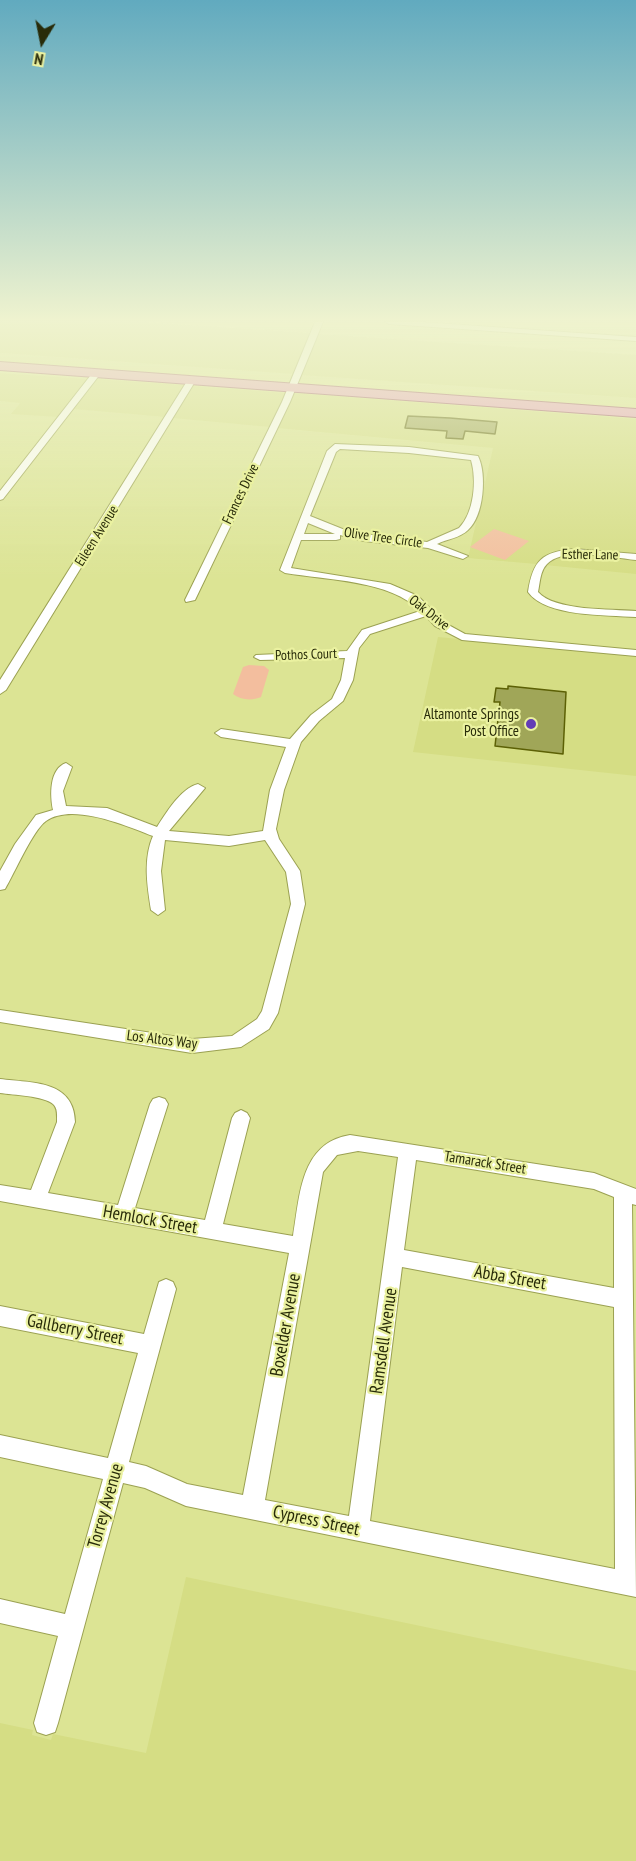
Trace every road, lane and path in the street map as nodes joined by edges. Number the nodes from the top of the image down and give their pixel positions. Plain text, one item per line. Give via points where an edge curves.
1 (69, 409) edge
2 (175, 409) edge
3 (282, 409) edge
4 (589, 409) edge
5 (636, 413) edge
6 (0, 497) edge
7 (304, 517) junction
8 (297, 537) junction
9 (360, 538) junction
10 (429, 545) junction
11 (463, 556) dead end
12 (636, 557) edge
13 (190, 600) dead end
14 (428, 612) junction
15 (636, 614) edge
16 (636, 653) edge
17 (351, 654) junction
18 (260, 657) dead end
19 (0, 690) edge
20 (221, 733) dead end
21 (294, 744) junction
22 (66, 767) dead end
23 (198, 788) dead end
24 (60, 813) junction
25 (159, 832) junction
26 (270, 835) junction
27 (0, 885) edge
28 (158, 910) dead end
29 (0, 1016) edge
30 (0, 1086) edge
31 (159, 1104) dead end
32 (241, 1118) dead end
33 (332, 1147) joint
34 (408, 1151) junction
35 (0, 1193) edge
36 (630, 1194) edge
37 (36, 1200) junction
38 (124, 1215) junction
39 (212, 1231) junction
40 (300, 1246) junction
41 (395, 1257) junction
42 (166, 1289) dead end
43 (624, 1299) junction
44 (0, 1316) edge
45 (149, 1345) junction
46 (0, 1446) edge
47 (117, 1469) junction
48 (252, 1508) junction
49 (358, 1530) junction
50 (632, 1584) edge
51 (0, 1611) edge
52 (72, 1627) junction
53 (45, 1723) dead end

1 - 6 street
2 - 19 street, Eileen Avenue
3 - 13 street, Frances Drive
4 - 5 main road
7 - 8 street, Olive Tree Circle
7 - 9 street, Olive Tree Circle via 321,528
7 - 10 street, Olive Tree Circle via 332,451 338,446 475,458 480,466 468,525
8 - 9 street
8 - 14 street, Oak Drive via 285,570 386,586 414,597
9 - 10 street, Olive Tree Circle
10 - 11 street, Olive Tree Circle
12 - 15 street, Esther Lane via 553,554 540,566 533,592 555,606
14 - 16 street, Oak Drive via 439,624 462,636
14 - 17 street via 366,632
17 - 18 street, Pothos Court
17 - 21 street via 347,680 337,701 315,718
20 - 21 street
21 - 26 street via 276,790
22 - 24 street via 56,791
23 - 25 street
24 - 25 street via 107,813
24 - 27 street via 41,818
25 - 26 street via 229,841
25 - 28 street via 152,874
26 - 29 street, Los Altos Way via 292,871 298,904 270,1013 244,1036 235,1042 192,1046
30 - 37 street via 47,1093 60,1099 66,1110 66,1122
31 - 38 street
32 - 39 street
33 - 34 street, Tamarack Street via 358,1143
33 - 40 street, Boxelder Avenue via 314,1171
34 - 36 street, Tamarack Street via 594,1181
34 - 41 street, Ramsdell Avenue
35 - 37 street, Hemlock Street
36 - 43 street
37 - 38 street, Hemlock Street
38 - 39 street, Hemlock Street
39 - 40 street, Hemlock Street
40 - 48 street, Boxelder Avenue
41 - 43 street, Abba Street
41 - 49 street, Ramsdell Avenue
42 - 45 street, Torrey Avenue
43 - 50 street
44 - 45 street, Gallberry Street
45 - 47 street, Torrey Avenue
46 - 47 street, Cypress Street
47 - 48 street, Cypress Street via 186,1495
47 - 52 street, Torrey Avenue
48 - 49 street, Cypress Street
49 - 50 street, Cypress Street
51 - 52 street
52 - 53 street, Torrey Avenue

